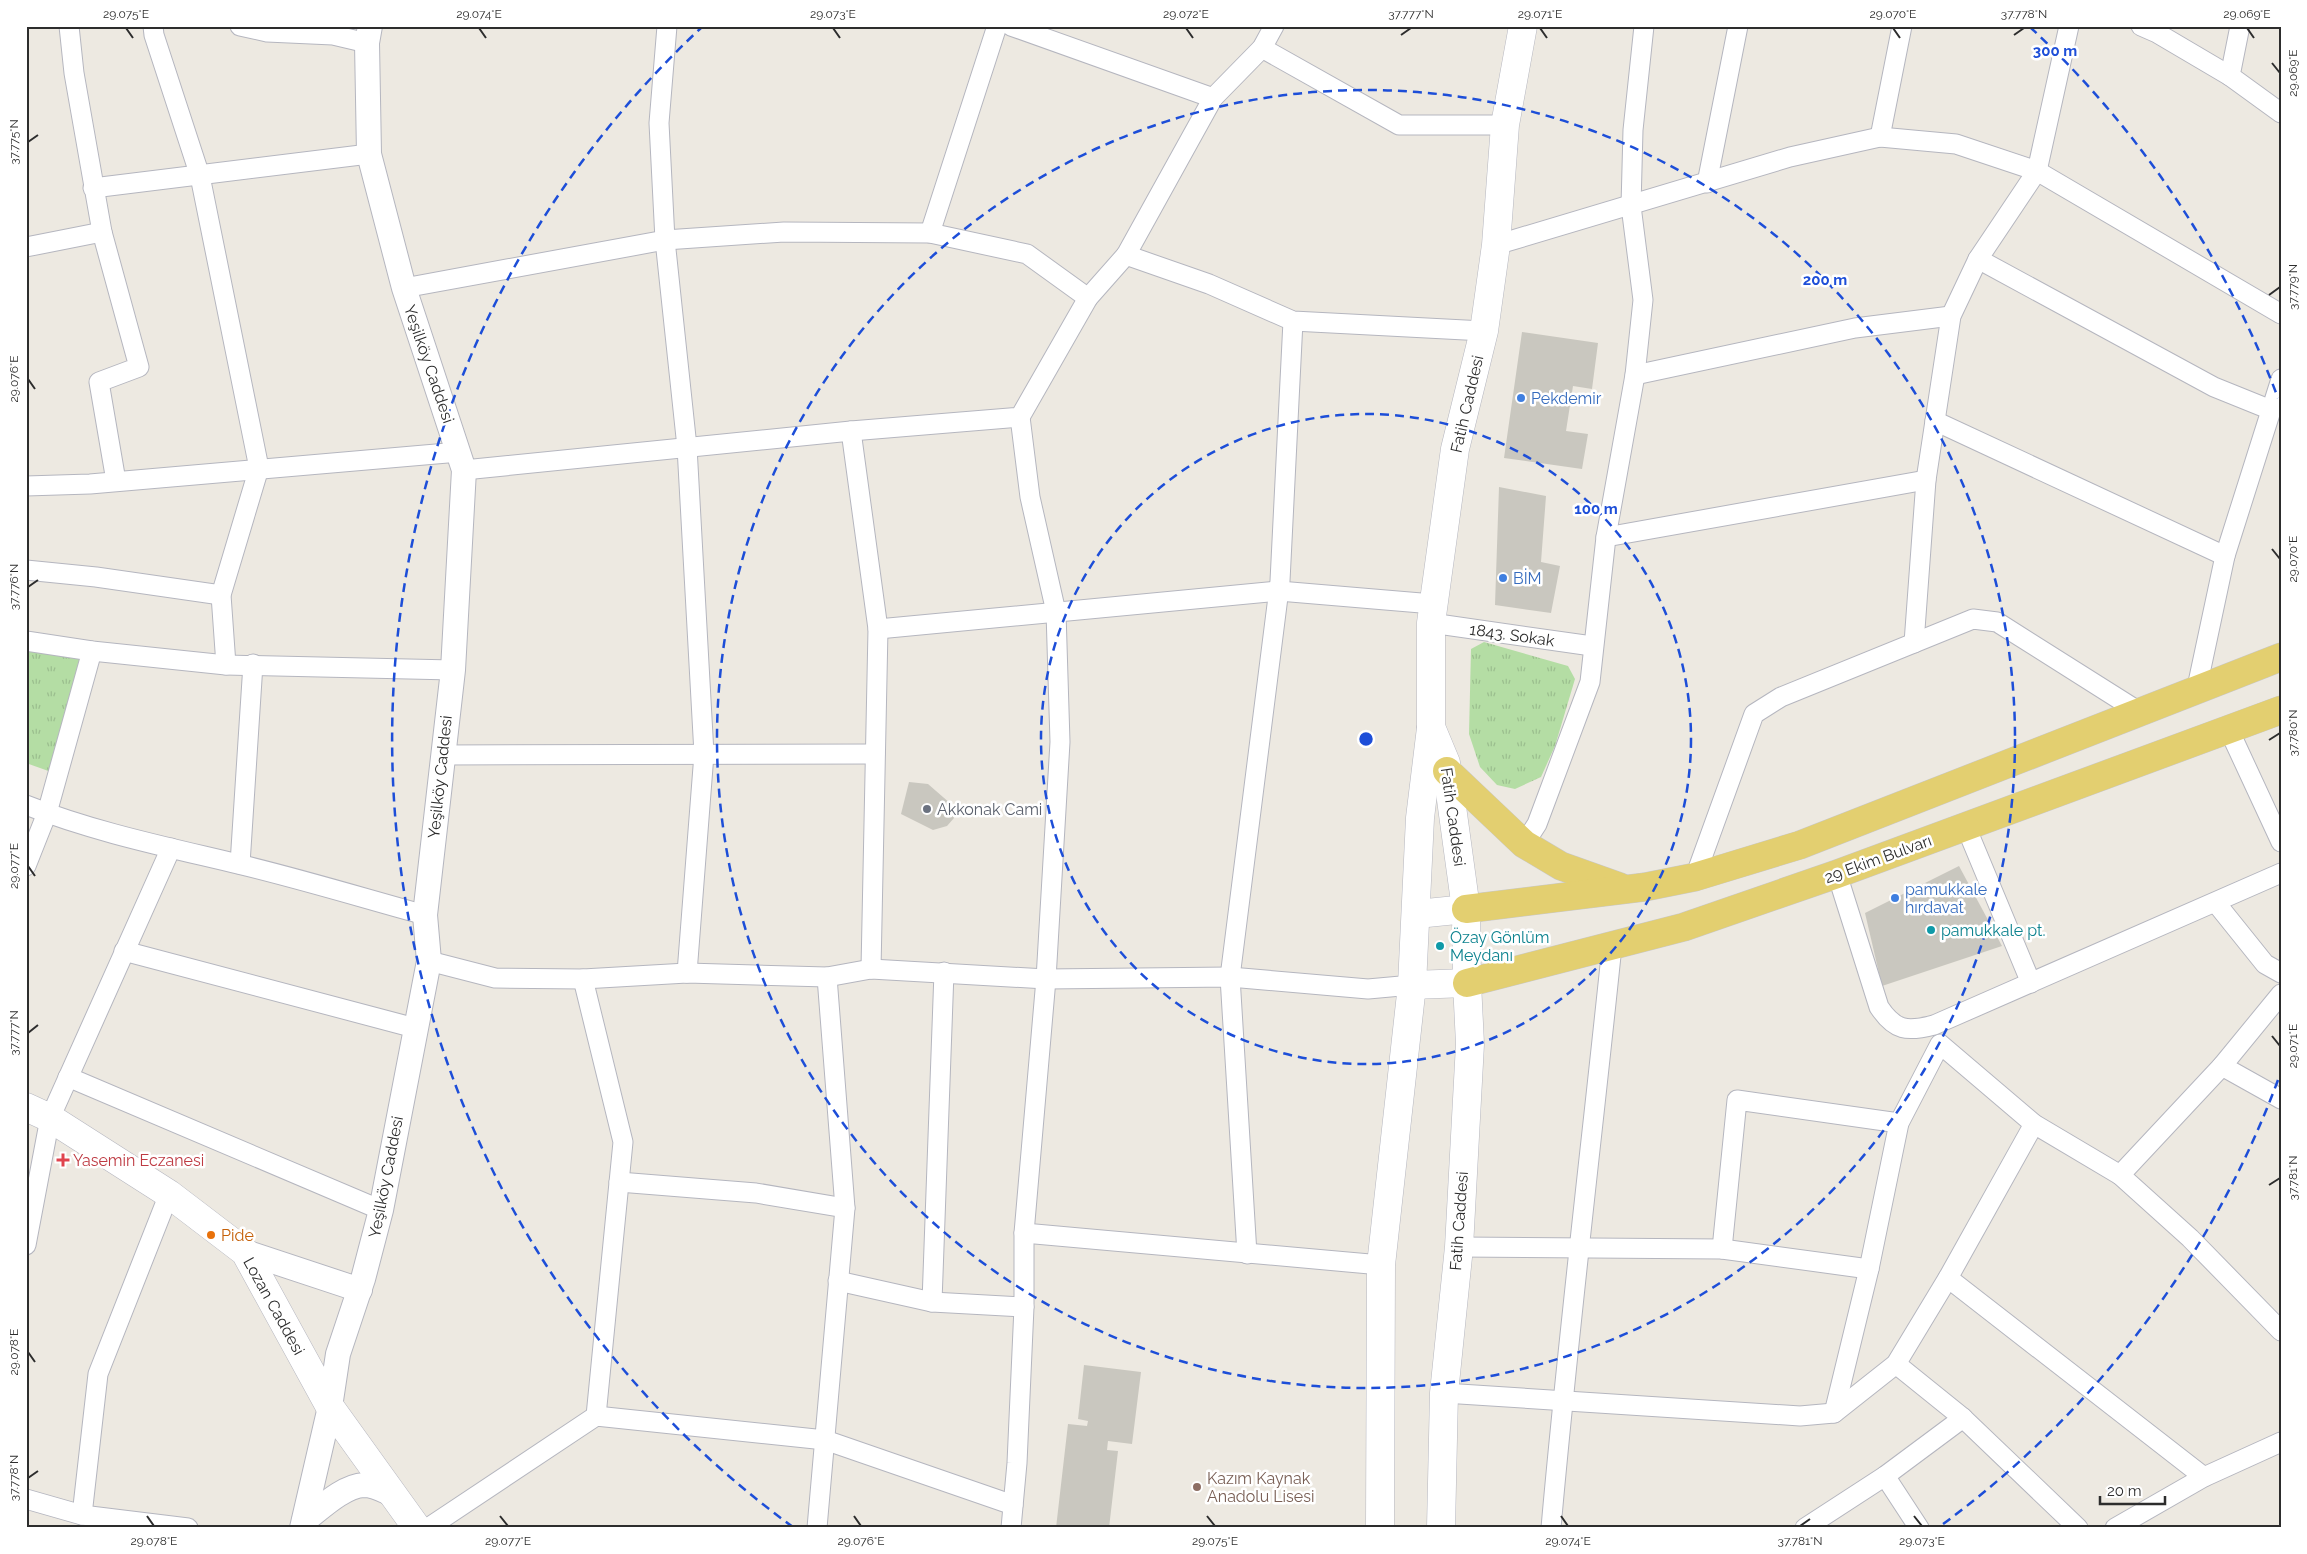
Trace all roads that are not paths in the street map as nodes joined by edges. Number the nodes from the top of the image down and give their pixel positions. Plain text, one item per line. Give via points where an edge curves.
1 (69, 26) edge
2 (153, 26) edge
3 (240, 26) edge
4 (667, 26) edge
5 (997, 26) edge
6 (1011, 26) edge
7 (1274, 26) edge
8 (1523, 26) edge
9 (1644, 26) edge
10 (1738, 26) edge
11 (1902, 26) edge
12 (2069, 26) edge
13 (2141, 26) edge
14 (2240, 26) edge
15 (368, 35) edge
16 (1262, 48) junction
17 (2230, 76) junction
18 (1213, 98) junction
19 (2281, 113) edge
20 (1505, 125) junction
21 (1880, 137) junction
22 (369, 154) junction
23 (2037, 171) junction
24 (200, 176) junction
25 (1708, 183) junction
26 (93, 188) junction
27 (1631, 206) junction
28 (102, 232) junction
29 (930, 233) junction
30 (665, 240) junction
31 (1496, 245) junction
32 (26, 248) edge
33 (1126, 255) junction
34 (1978, 259) junction
35 (404, 288) junction
36 (1088, 298) junction
37 (2281, 314) edge
38 (1951, 316) junction
39 (1294, 321) junction
40 (1484, 331) junction
41 (1635, 375) junction
42 (2281, 379) edge
43 (2271, 410) junction
44 (1020, 417) junction
45 (1935, 421) junction
46 (851, 431) junction
47 (688, 447) junction
48 (461, 461) junction
49 (259, 468) junction
50 (1926, 480) junction
51 (116, 481) junction
52 (26, 486) edge
53 (1606, 536) junction
54 (2224, 556) junction
55 (26, 570) edge
56 (1279, 591) junction
57 (221, 596) junction
58 (1056, 612) junction
59 (1432, 614) junction
60 (878, 629) junction
61 (26, 640) edge
62 (1914, 643) junction
63 (1592, 646) junction
64 (92, 652) junction
65 (2281, 657) edge
66 (253, 664) junction
67 (226, 665) junction
68 (453, 670) junction
69 (2196, 692) junction
70 (2281, 710) edge
71 (2141, 713) junction
72 (1431, 726) junction
73 (2229, 730) junction
74 (442, 754) junction
75 (704, 754) junction
76 (876, 754) junction
77 (1447, 771) junction
78 (26, 804) edge
79 (47, 813) junction
80 (1966, 827) junction
81 (2281, 842) edge
82 (1524, 844) junction
83 (171, 848) junction
84 (240, 864) junction
85 (26, 866) edge
86 (2281, 873) edge
87 (1837, 874) junction
88 (1695, 877) junction
89 (1626, 889) junction
90 (2216, 903) junction
91 (1466, 909) junction
92 (1417, 914) junction
93 (425, 915) junction
94 (1612, 946) junction
95 (124, 951) junction
96 (429, 961) junction
97 (872, 969) junction
98 (944, 972) junction
99 (687, 973) junction
100 (2281, 973) edge
101 (827, 977) junction
102 (1230, 977) junction
103 (583, 979) junction
104 (1046, 979) junction
105 (1467, 983) junction
106 (2031, 983) junction
107 (1412, 985) junction
108 (2281, 994) edge
109 (1934, 1025) junction
110 (415, 1028) junction
111 (1940, 1044) junction
112 (2222, 1066) junction
113 (68, 1077) junction
114 (2281, 1099) edge
115 (38, 1112) edge
116 (1898, 1124) junction
117 (2034, 1124) junction
118 (2120, 1175) junction
119 (619, 1182) junction
120 (169, 1194) junction
121 (845, 1208) junction
122 (381, 1210) junction
123 (1024, 1233) junction
124 (26, 1244) edge
125 (1458, 1247) junction
126 (1581, 1248) junction
127 (1722, 1249) junction
128 (245, 1252) junction
129 (1247, 1254) junction
130 (1381, 1265) junction
131 (1869, 1269) junction
132 (1948, 1278) junction
133 (838, 1281) junction
134 (360, 1290) junction
135 (932, 1302) junction
136 (1024, 1307) junction
137 (2281, 1331) edge
138 (1896, 1364) junction
139 (1444, 1393) junction
140 (1562, 1402) junction
141 (330, 1406) junction
142 (1834, 1413) junction
143 (596, 1416) junction
144 (1963, 1418) junction
145 (825, 1440) junction
146 (2281, 1442) edge
147 (1885, 1476) junction
148 (2204, 1477) junction
149 (394, 1495) junction
150 (26, 1499) edge
151 (1013, 1504) junction
152 (82, 1515) junction
153 (303, 1524) edge
154 (1812, 1526) edge
155 (188, 1528) edge
156 (417, 1528) edge
157 (428, 1528) edge
158 (817, 1528) edge
159 (1011, 1528) edge
160 (1380, 1528) edge
161 (1441, 1528) edge
162 (1551, 1528) edge
163 (1918, 1528) edge
164 (2078, 1528) edge
165 (2115, 1528) edge

1 - 26 street
2 - 24 street
3 - 15 street via 267,32
4 - 30 street via 659,123
5 - 29 street
6 - 18 street
7 - 16 street
8 - 20 main road, Fatih Caddesi
9 - 27 street via 1632,130
10 - 25 street
11 - 21 street
12 - 23 street
13 - 17 street
14 - 17 street
15 - 22 street, Yeşilköy Caddesi
16 - 18 street
16 - 20 street via 1399,125
17 - 19 street
18 - 33 street
20 - 31 main road, Fatih Caddesi
21 - 23 street via 1956,144
21 - 25 street via 1790,157
22 - 24 street
22 - 35 street, Yeşilköy Caddesi
23 - 34 street
23 - 37 street
24 - 26 street
24 - 49 street
25 - 27 street
26 - 28 street
27 - 31 street
27 - 41 street via 1643,300
28 - 32 street
28 - 51 street via 139,367 99,382
29 - 30 street via 784,232
29 - 36 street via 1027,254
30 - 35 street
30 - 47 street
31 - 40 main road, Fatih Caddesi
33 - 36 street
33 - 39 street via 1209,284
34 - 38 street
34 - 43 street via 2214,387
35 - 48 street, Yeşilköy Caddesi
36 - 44 street
38 - 41 street via 1855,328
38 - 45 street
39 - 40 street
39 - 56 street
40 - 59 main road, Fatih Caddesi via 1455,449
41 - 53 street
42 - 43 street
43 - 54 street
44 - 46 street
44 - 58 street via 1030,497
45 - 50 street
45 - 54 street
46 - 47 street
46 - 60 street
47 - 48 street
47 - 75 street
48 - 49 street
48 - 68 street, Yeşilköy Caddesi
49 - 51 street
49 - 57 street
50 - 53 street
50 - 62 street
51 - 52 street
53 - 63 street
54 - 69 street
55 - 57 street
56 - 58 street, 1843. Sokak
56 - 59 street, 1843. Sokak
56 - 102 street
57 - 67 street
58 - 60 street, 1843. Sokak
58 - 104 street via 1060,742
59 - 63 street, 1843. Sokak
59 - 72 main road, Fatih Caddesi
60 - 76 street
61 - 64 street
62 - 71 street via 1973,619 1997,622
62 - 88 street via 1781,697 1754,714
63 - 82 street via 1590,682 1537,824
64 - 67 street
64 - 79 street
65 - 69 main road
66 - 67 street
66 - 68 street
66 - 84 street
68 - 74 street, Yeşilköy Caddesi
69 - 71 main road
70 - 73 main road, 29 Ekim Bulvarı
71 - 88 main road via 1800,845
72 - 77 main road, Fatih Caddesi
72 - 92 main road via 1420,818
73 - 80 main road, 29 Ekim Bulvarı
73 - 81 street
74 - 75 street
74 - 93 street, Yeşilköy Caddesi
75 - 76 street
75 - 99 street
76 - 97 street
77 - 82 main road
77 - 91 main road, Fatih Caddesi
78 - 79 street
79 - 83 street
79 - 85 street
80 - 87 main road, 29 Ekim Bulvarı
80 - 106 street
82 - 89 main road via 1561,866
83 - 84 street
83 - 95 street
84 - 93 street
86 - 90 street
87 - 94 main road, 29 Ekim Bulvarı via 1684,927
87 - 109 street via 1879,1007 1886,1017 1904,1029 1916,1030
88 - 89 main road
89 - 91 main road
90 - 100 street via 2264,964
90 - 106 street
91 - 92 main road
91 - 105 main road, Fatih Caddesi
92 - 107 main road
93 - 96 street, Yeşilköy Caddesi
94 - 105 main road, 29 Ekim Bulvarı
94 - 126 street
95 - 110 street
95 - 113 street
96 - 103 street via 495,978
96 - 110 street, Yeşilköy Caddesi
97 - 98 street
97 - 101 street
98 - 104 street
98 - 135 street
99 - 101 street
99 - 103 street
101 - 121 street
102 - 104 street
102 - 107 street via 1368,989
102 - 129 street
103 - 119 street via 623,1142
104 - 123 street
105 - 107 main road
105 - 125 main road, Fatih Caddesi via 1470,1044
106 - 109 street
107 - 130 main road
108 - 112 street
109 - 111 street
110 - 122 street, Yeşilköy Caddesi
111 - 116 street
111 - 117 street
112 - 114 street
112 - 118 street
113 - 115 street
113 - 122 street
115 - 120 main road, Lozan Caddesi
115 - 124 street
116 - 127 street via 1737,1100
116 - 131 street
117 - 118 street
117 - 132 street
118 - 137 street via 2190,1238
119 - 121 street via 756,1193
119 - 143 street
120 - 128 main road, Lozan Caddesi
120 - 152 street via 98,1374
121 - 133 street
122 - 134 street, Yeşilköy Caddesi
123 - 129 street
123 - 136 street
125 - 126 street
125 - 139 main road, Fatih Caddesi
126 - 127 street
126 - 140 street
127 - 131 street
128 - 134 street
128 - 141 main road, Lozan Caddesi
129 - 130 street
130 - 160 main road
131 - 142 street
132 - 138 street
132 - 148 street
133 - 135 street
133 - 145 street
134 - 141 street, Yeşilköy Caddesi via 338,1354
135 - 136 street
136 - 151 street via 1018,1463
138 - 142 street
138 - 144 street
139 - 140 street
139 - 161 main road, Fatih Caddesi
140 - 142 street via 1800,1416
140 - 162 street
141 - 149 main road, Lozan Caddesi
141 - 153 street, Yeşilköy Caddesi
143 - 145 street
143 - 157 street
144 - 147 street
144 - 164 street
145 - 151 street
145 - 158 street
146 - 148 street
147 - 154 street
147 - 163 street
148 - 165 street
149 - 153 street via 375,1486 363,1485 344,1492
149 - 156 main road, Lozan Caddesi
150 - 152 street
151 - 159 street
152 - 155 street

